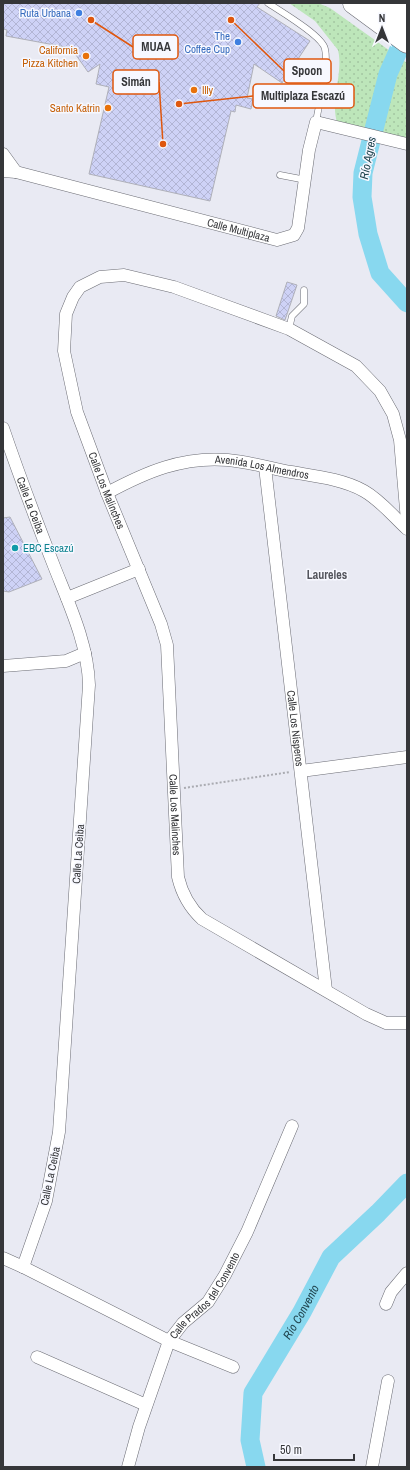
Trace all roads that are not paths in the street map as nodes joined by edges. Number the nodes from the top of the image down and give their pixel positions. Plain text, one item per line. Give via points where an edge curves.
1 (268, 3) edge
2 (354, 3) edge
3 (386, 3) edge
4 (407, 18) edge
5 (407, 42) edge
6 (316, 122) junction
7 (407, 144) edge
8 (3, 154) edge
9 (3, 171) edge
10 (16, 172) junction
11 (280, 175) dead end
12 (306, 180) junction
13 (304, 290) dead end
14 (289, 329) junction
15 (3, 428) edge
16 (265, 467) junction
17 (107, 493) junction
18 (407, 522) edge
19 (407, 529) edge
20 (139, 569) junction
21 (67, 598) junction
22 (85, 653) junction
23 (3, 666) edge
24 (407, 757) edge
25 (301, 771) junction
26 (326, 990) junction
27 (407, 1023) edge
28 (292, 1126) dead end
29 (3, 1258) edge
30 (23, 1268) junction
31 (407, 1273) edge
32 (386, 1304) dead end
33 (169, 1341) junction
34 (37, 1357) dead end
35 (233, 1367) dead end
36 (388, 1381) dead end
37 (146, 1405) junction
38 (128, 1467) edge
39 (372, 1467) edge

1 - 6 lane via 319,39 325,48 325,66
2 - 5 highway
3 - 4 highway
6 - 7 street
6 - 12 street, Calle Multiplaza via 309,150
8 - 10 street
9 - 10 street, Calle Multiplaza
10 - 12 street, Calle Multiplaza via 277,240 294,235 298,228
11 - 12 lane
13 - 14 lane via 304,304 292,316
14 - 17 street, Calle Los Malinches via 174,287 124,275 100,277 80,287 72,297 66,314 64,351 77,412
14 - 18 street, Calle Los Malinches via 356,366 380,391 393,414 400,440
15 - 21 street, Calle La Ceiba
16 - 17 street, Avenida Los Almendros via 228,460 192,460 163,467
16 - 19 street, Avenida Los Almendros via 319,476 363,490
16 - 25 street, Calle Los Nísperos
17 - 20 street, Calle Los Malinches
20 - 21 street
20 - 26 street, Calle Los Malinches via 167,645 178,877 184,896 195,912 211,924
21 - 22 street, Calle La Ceiba
22 - 23 street via 66,661
22 - 30 street, Calle La Ceiba via 89,665 89,685 59,1132 46,1201
24 - 25 street
25 - 26 street, Calle Los Nísperos
26 - 27 street, Calle Los Malinches via 386,1023
28 - 33 street, Calle Prados del Convento via 247,1232 225,1275 208,1302 183,1323
29 - 30 street
30 - 33 street
31 - 32 street via 391,1292
33 - 35 street
33 - 37 street, Calle Prados del Convento
34 - 37 street
36 - 39 street
37 - 38 street, Calle Prados del Convento

